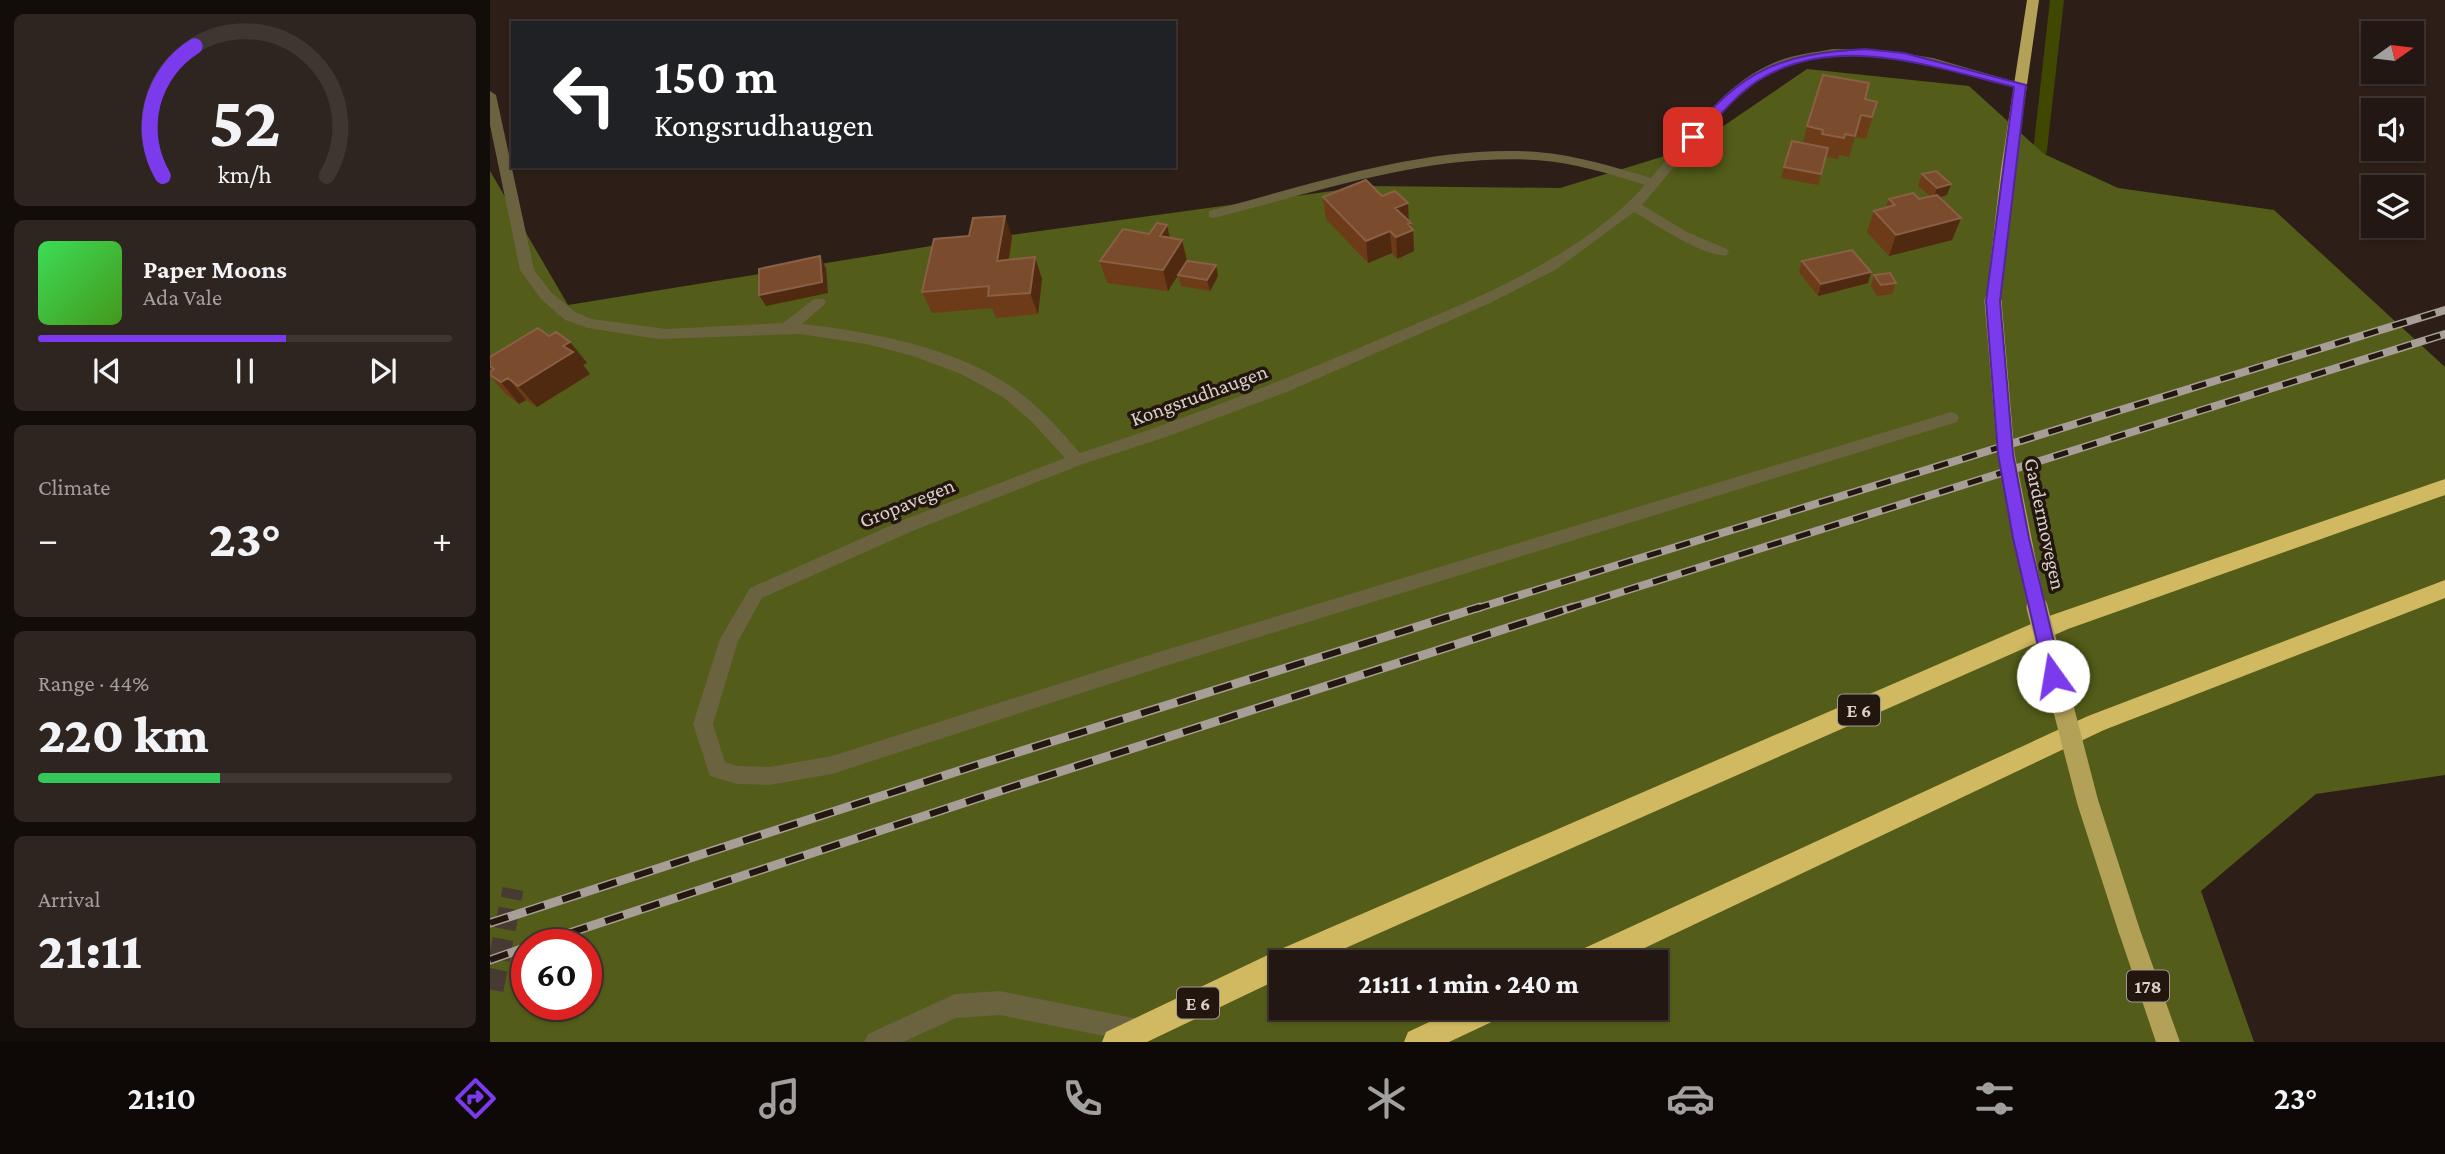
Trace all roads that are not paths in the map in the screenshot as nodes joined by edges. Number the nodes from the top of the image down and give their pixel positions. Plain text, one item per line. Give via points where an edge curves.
1 (2033, 0) edge
2 (2020, 85) junction
3 (490, 95) edge
4 (1655, 184) junction
5 (1634, 206) junction
6 (1214, 214) dead end
7 (1722, 252) dead end
8 (819, 302) dead end
9 (787, 328) junction
10 (1951, 418) dead end
11 (1077, 460) junction
12 (2445, 487) edge
13 (2445, 589) edge
14 (1312, 950) edge
15 (1612, 950) edge
16 (1269, 969) edge
17 (1465, 1020) edge
18 (1127, 1037) edge
19 (876, 1042) edge
20 (1418, 1042) edge
21 (2168, 1042) edge

1 - 2 main road, Gardermovegen / 178
2 - 4 street, Kongsrudhaugen via 1933,62 1881,54 1833,53 1797,59 1753,79 1729,99
2 - 21 main road, Gardermovegen / 178, bridge via 1993,301 2006,454 2053,676 2088,803
3 - 9 street via 527,270 536,285 570,316 627,330 673,334
4 - 5 street, Kongsrudhaugen
4 - 6 street via 1544,157 1480,158 1392,171
5 - 7 street
5 - 11 street, Kongsrudhaugen via 1552,266 1485,300 1281,388
8 - 9 street
9 - 11 street via 816,330 943,361 1008,392
10 - 11 street, Gropavegen via 1162,659 832,765 769,776 717,769 702,724 729,639 756,593 909,525
12 - 14 highway, E 6 via 2060,622
13 - 15 highway via 2096,723
16 - 18 highway, E 6
17 - 20 highway
18 - 19 street via 1000,1003 955,1006

